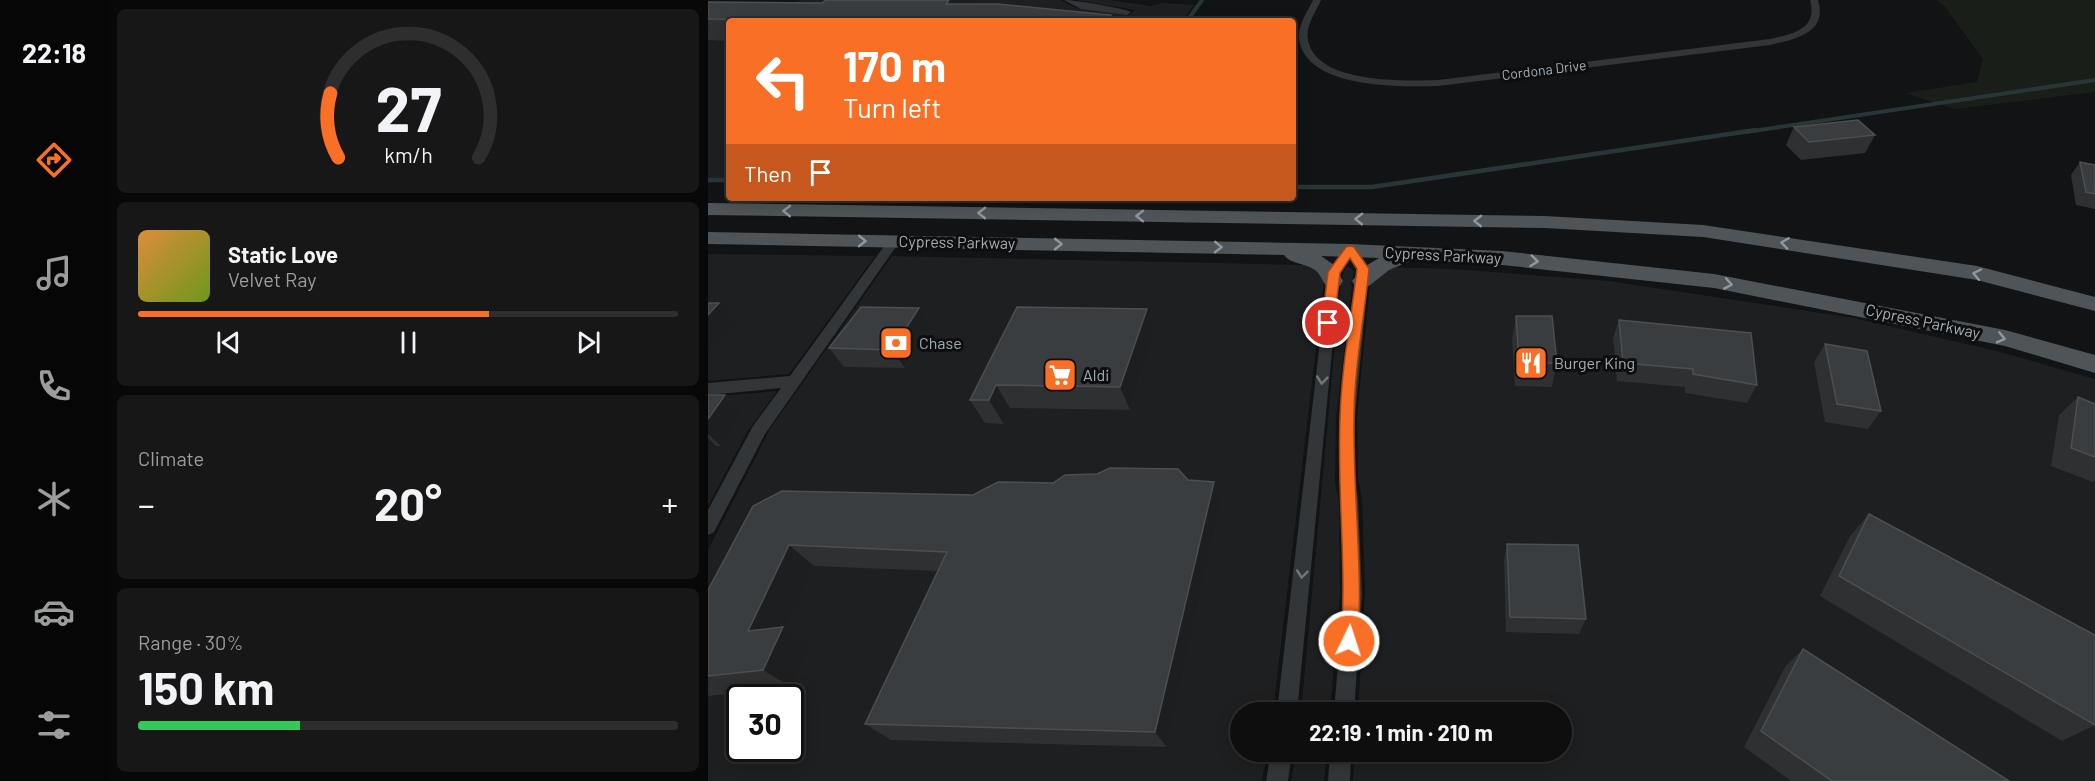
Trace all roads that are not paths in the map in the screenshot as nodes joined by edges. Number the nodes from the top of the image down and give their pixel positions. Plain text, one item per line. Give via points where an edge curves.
1 (1068, 0) edge
2 (1317, 0) edge
3 (1814, 0) edge
4 (1127, 12) dead end
5 (708, 209) edge
6 (1198, 217) junction
7 (1438, 221) junction
8 (708, 238) edge
9 (894, 241) junction
10 (1259, 248) junction
11 (1350, 250) junction
12 (1418, 253) junction
13 (1333, 280) junction
14 (1362, 282) junction
15 (2095, 304) edge
16 (2095, 364) edge
17 (794, 381) junction
18 (708, 389) edge
19 (708, 527) edge
20 (1288, 702) edge
21 (1345, 702) edge
22 (1280, 762) edge
23 (1340, 762) edge
24 (1277, 781) edge
25 (1339, 781) edge

1 - 4 street via 1080,6
2 - 3 street, Cordona Drive via 1303,32 1304,45 1312,57 1345,75 1404,84 1770,42 1809,28 1818,16
6 -> 5 main road, Cypress Parkway
7 -> 6 main road, Cypress Parkway
6 - 11 main road via 1218,225 1309,234
7 - 11 main road via 1377,232 1361,239
15 -> 7 main road, Cypress Parkway via 1977,273 1703,231 1545,222
8 -> 9 main road, Cypress Parkway
9 -> 10 main road, Cypress Parkway
9 - 17 street
10 - 11 main road, Cypress Parkway
10 - 13 main road via 1318,262 1330,271
11 - 12 main road, Cypress Parkway
11 - 13 street via 1334,272
11 - 14 street via 1363,269
12 - 14 main road via 1388,261
12 -> 16 main road, Cypress Parkway via 1714,281 2005,338
13 -> 20 street
14 - 21 street via 1347,417 1353,594
17 - 18 street
17 - 19 street via 759,430
22 - 24 street
23 - 25 street

